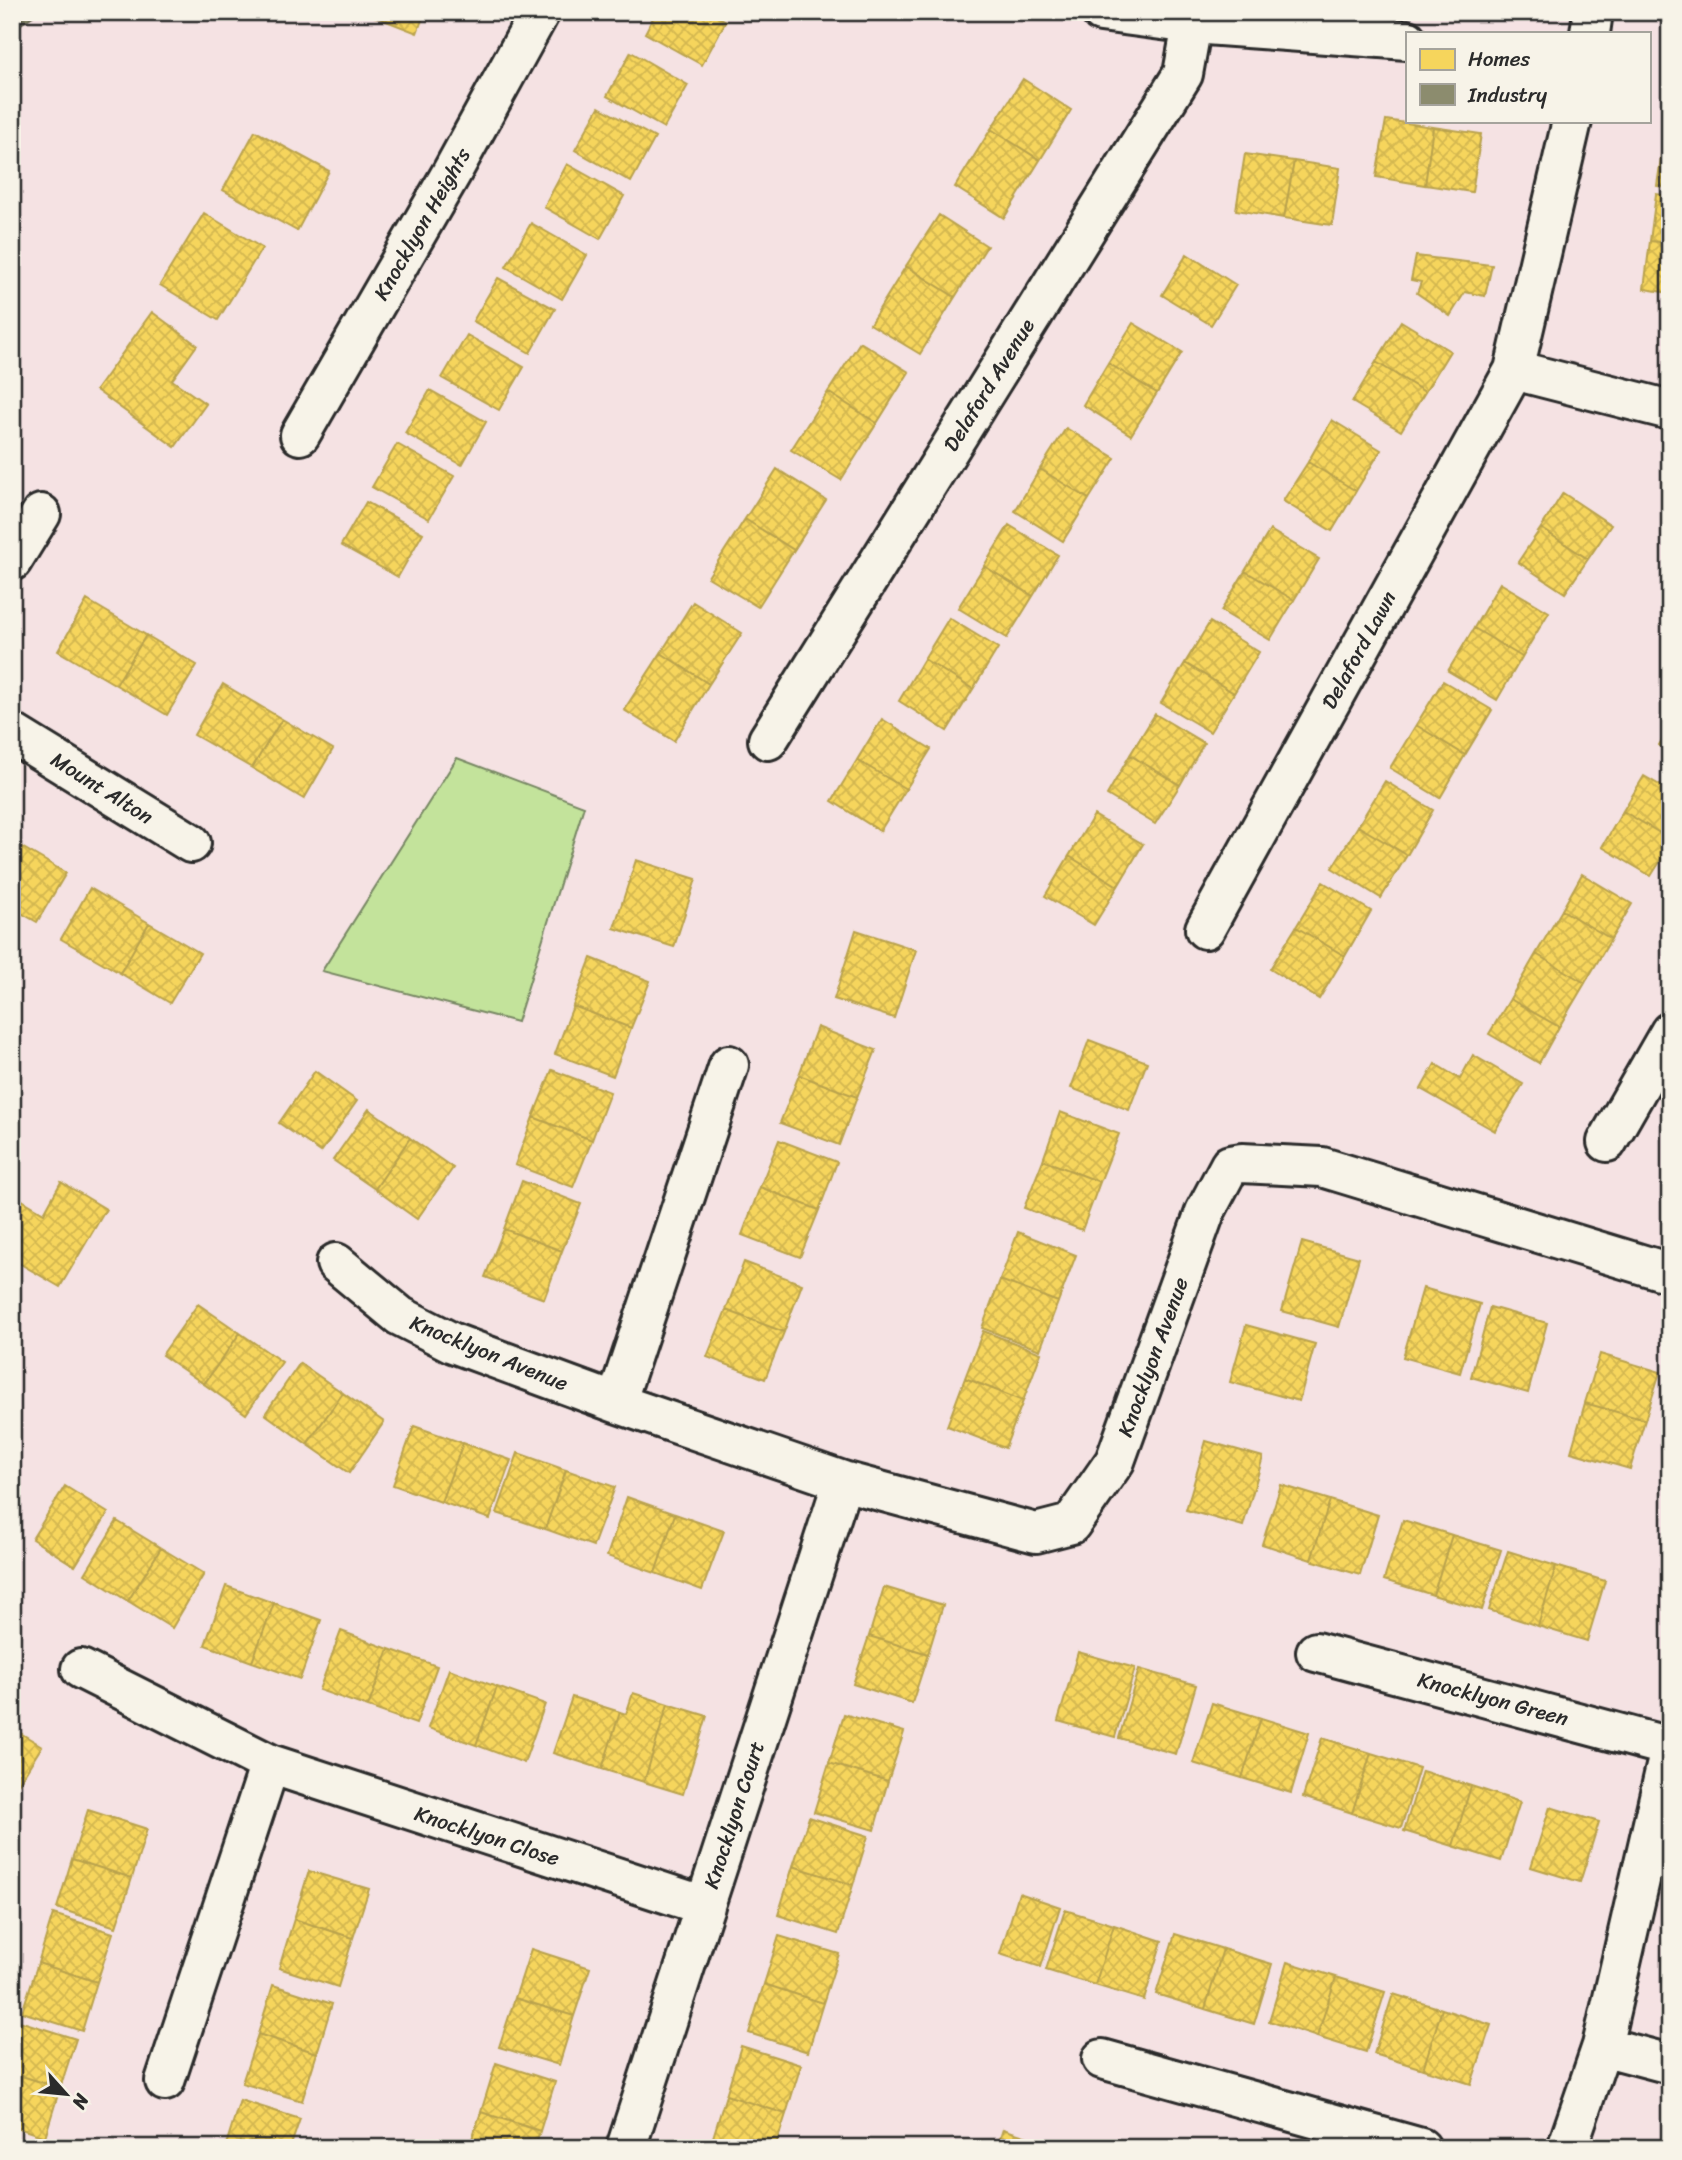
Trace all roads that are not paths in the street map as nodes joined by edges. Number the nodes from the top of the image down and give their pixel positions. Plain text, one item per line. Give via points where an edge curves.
1 (540, 12) edge
2 (1101, 12) edge
3 (1593, 12) edge
4 (1192, 24) junction
5 (1590, 32) edge
6 (1406, 40) edge
7 (1572, 122) edge
8 (1514, 370) junction
9 (1670, 410) edge
10 (300, 435) dead end
11 (41, 514) dead end
12 (12, 561) edge
13 (12, 733) edge
14 (768, 740) dead end
15 (191, 843) dead end
16 (1205, 929) dead end
17 (1670, 1032) edge
18 (730, 1065) dead end
19 (1607, 1142) dead end
20 (336, 1263) dead end
21 (1670, 1273) edge
22 (616, 1404) junction
23 (843, 1481) junction
24 (1316, 1652) dead end
25 (81, 1669) dead end
26 (1670, 1748) edge
27 (270, 1764) junction
28 (705, 1906) junction
29 (1602, 2046) junction
30 (1102, 2059) dead end
31 (1670, 2064) edge
32 (165, 2081) dead end
33 (626, 2148) edge
34 (1421, 2148) edge
35 (1567, 2148) edge

1 - 10 street, Knocklyon Heights
2 - 4 street
3 - 5 street
4 - 6 street
4 - 14 street, Delaford Avenue via 1183,74
7 - 8 street, Delaford Lawn
8 - 9 street
8 - 16 street, Delaford Lawn
11 - 12 street
13 - 15 street, Mount Alton
17 - 19 street
18 - 22 street
20 - 22 street, Knocklyon Avenue via 400,1316 442,1337
21 - 23 street, Knocklyon Avenue via 1322,1167 1230,1165 1205,1212 1115,1461 1071,1524 1036,1533
22 - 23 street, Knocklyon Avenue
23 - 28 street, Knocklyon Court
24 - 26 street, Knocklyon Green
25 - 27 street, Knocklyon Close
26 - 29 street, Knocklyon Green
27 - 28 street, Knocklyon Close
27 - 32 street
28 - 33 street, Knocklyon Court
29 - 31 street
29 - 35 street, Knocklyon Green
30 - 34 street

